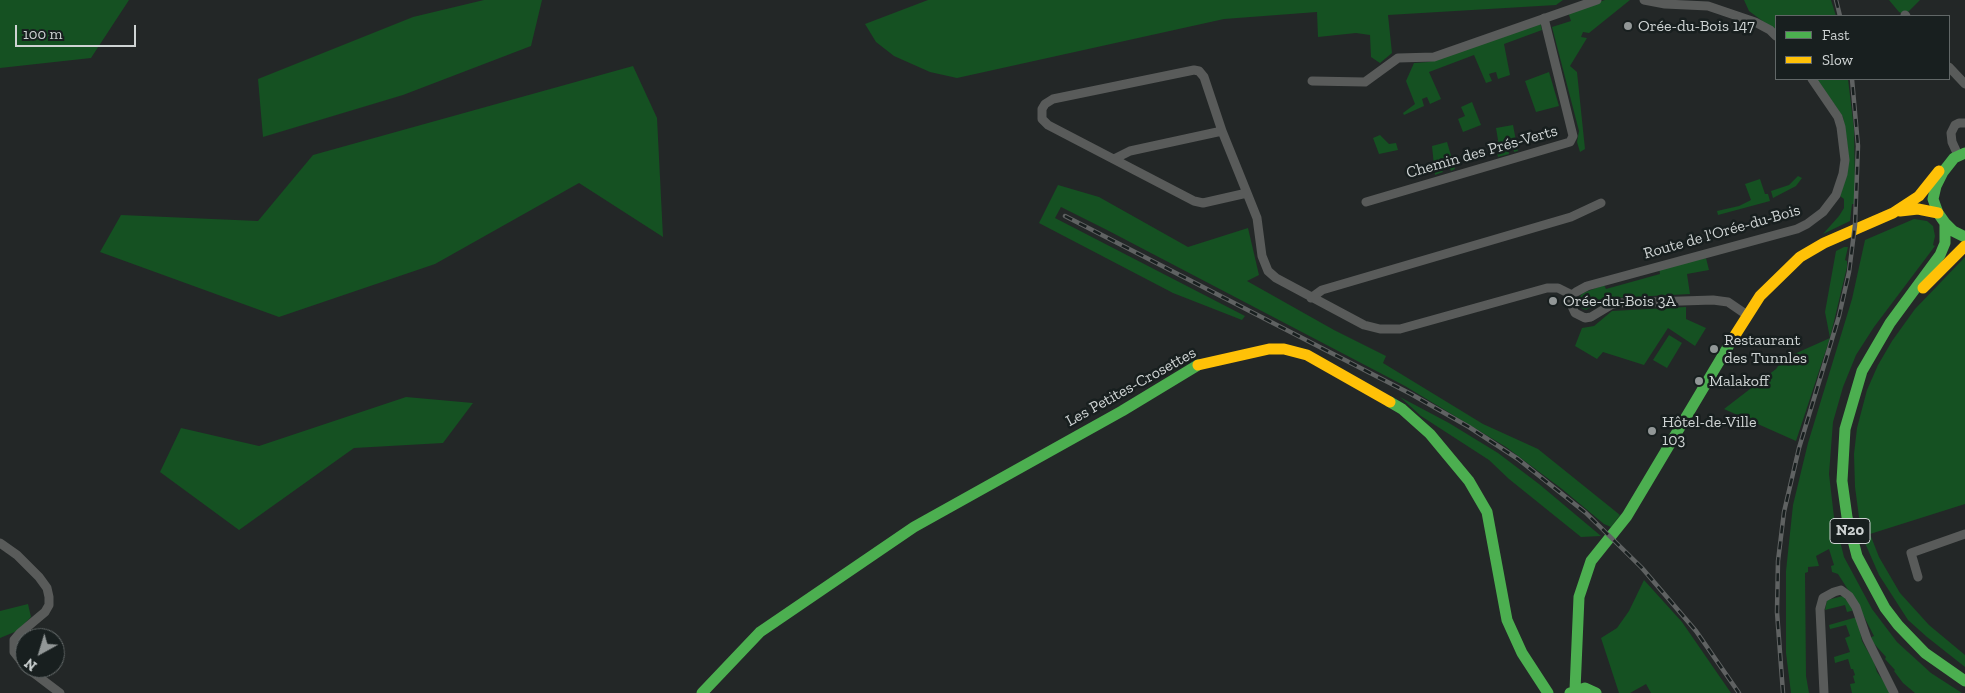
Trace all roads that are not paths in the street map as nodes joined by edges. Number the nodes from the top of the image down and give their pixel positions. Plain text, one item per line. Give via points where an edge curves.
1 (1597, 0) edge
2 (1644, 0) edge
3 (1544, 18) junction
4 (1775, 35) edge
5 (1950, 68) edge
6 (1813, 80) edge
7 (1312, 81) dead end
8 (1965, 84) edge
9 (1965, 123) edge
10 (1222, 131) junction
11 (1959, 156) edge
12 (1114, 159) junction
13 (1247, 193) junction
14 (1366, 202) dead end
15 (1601, 203) dead end
16 (1893, 213) junction
17 (1938, 214) junction
18 (1945, 224) junction
19 (1965, 237) edge
20 (1965, 246) edge
21 (1572, 295) junction
22 (1311, 298) junction
23 (1905, 303) junction
24 (1747, 315) junction
25 (1965, 534) edge
26 (0, 543) edge
27 (1918, 577) dead end
28 (26, 628) edge
29 (40, 678) edge
30 (1965, 680) edge
31 (1572, 692) edge
32 (60, 693) edge
33 (702, 693) edge
34 (1548, 693) edge
35 (1596, 693) edge
36 (1824, 693) edge
37 (1894, 693) edge

1 - 3 street
2 - 4 street via 1708,6 1755,22
3 - 7 street via 1434,57 1398,58 1365,82
3 - 14 street, Chemin des Prés-Verts via 1573,136 1570,142
5 - 8 street
6 - 21 street, Route de l'Orée-du-Bois via 1838,117 1845,160 1836,195 1823,212 1797,229 1614,278 1587,286
9 - 11 street via 1955,125 1951,133
10 - 12 street via 1130,150
10 - 12 street via 1204,77 1196,70 1052,99 1045,104 1041,114 1046,124
10 - 13 street
11 - 16 main road via 1942,166 1919,196
11 - 17 main road via 1936,186 1933,199
12 - 13 street via 1198,203
13 - 22 street via 1258,223 1266,268 1276,278
15 - 22 street via 1571,217 1322,290
16 - 17 main road via 1918,209
16 - 24 main road via 1824,243 1800,258 1760,296
17 - 18 main road
18 - 19 main road
18 - 23 main road, N20 via 1943,250
20 - 23 main road, N20
21 - 22 street via 1555,287 1547,288 1394,330 1364,325
21 - 24 street via 1571,307 1582,318 1620,303 1713,300 1728,302
23 - 30 main road, N20 via 1873,349 1853,397 1843,447 1844,499 1858,556 1885,608 1925,652
24 - 31 main road via 1627,515 1591,562 1579,597
25 - 27 street via 1911,553
26 - 28 street via 47,588 49,605
29 - 32 street
31 - 35 main road via 1584,688
33 - 34 main road, Les Petites-Crosettes via 760,632 914,527 1200,364 1269,349 1284,349 1307,355 1402,409 1430,434 1469,481 1487,512 1507,620 1522,653
36 - 37 street via 1820,609 1823,598 1841,590 1856,607 1867,640

